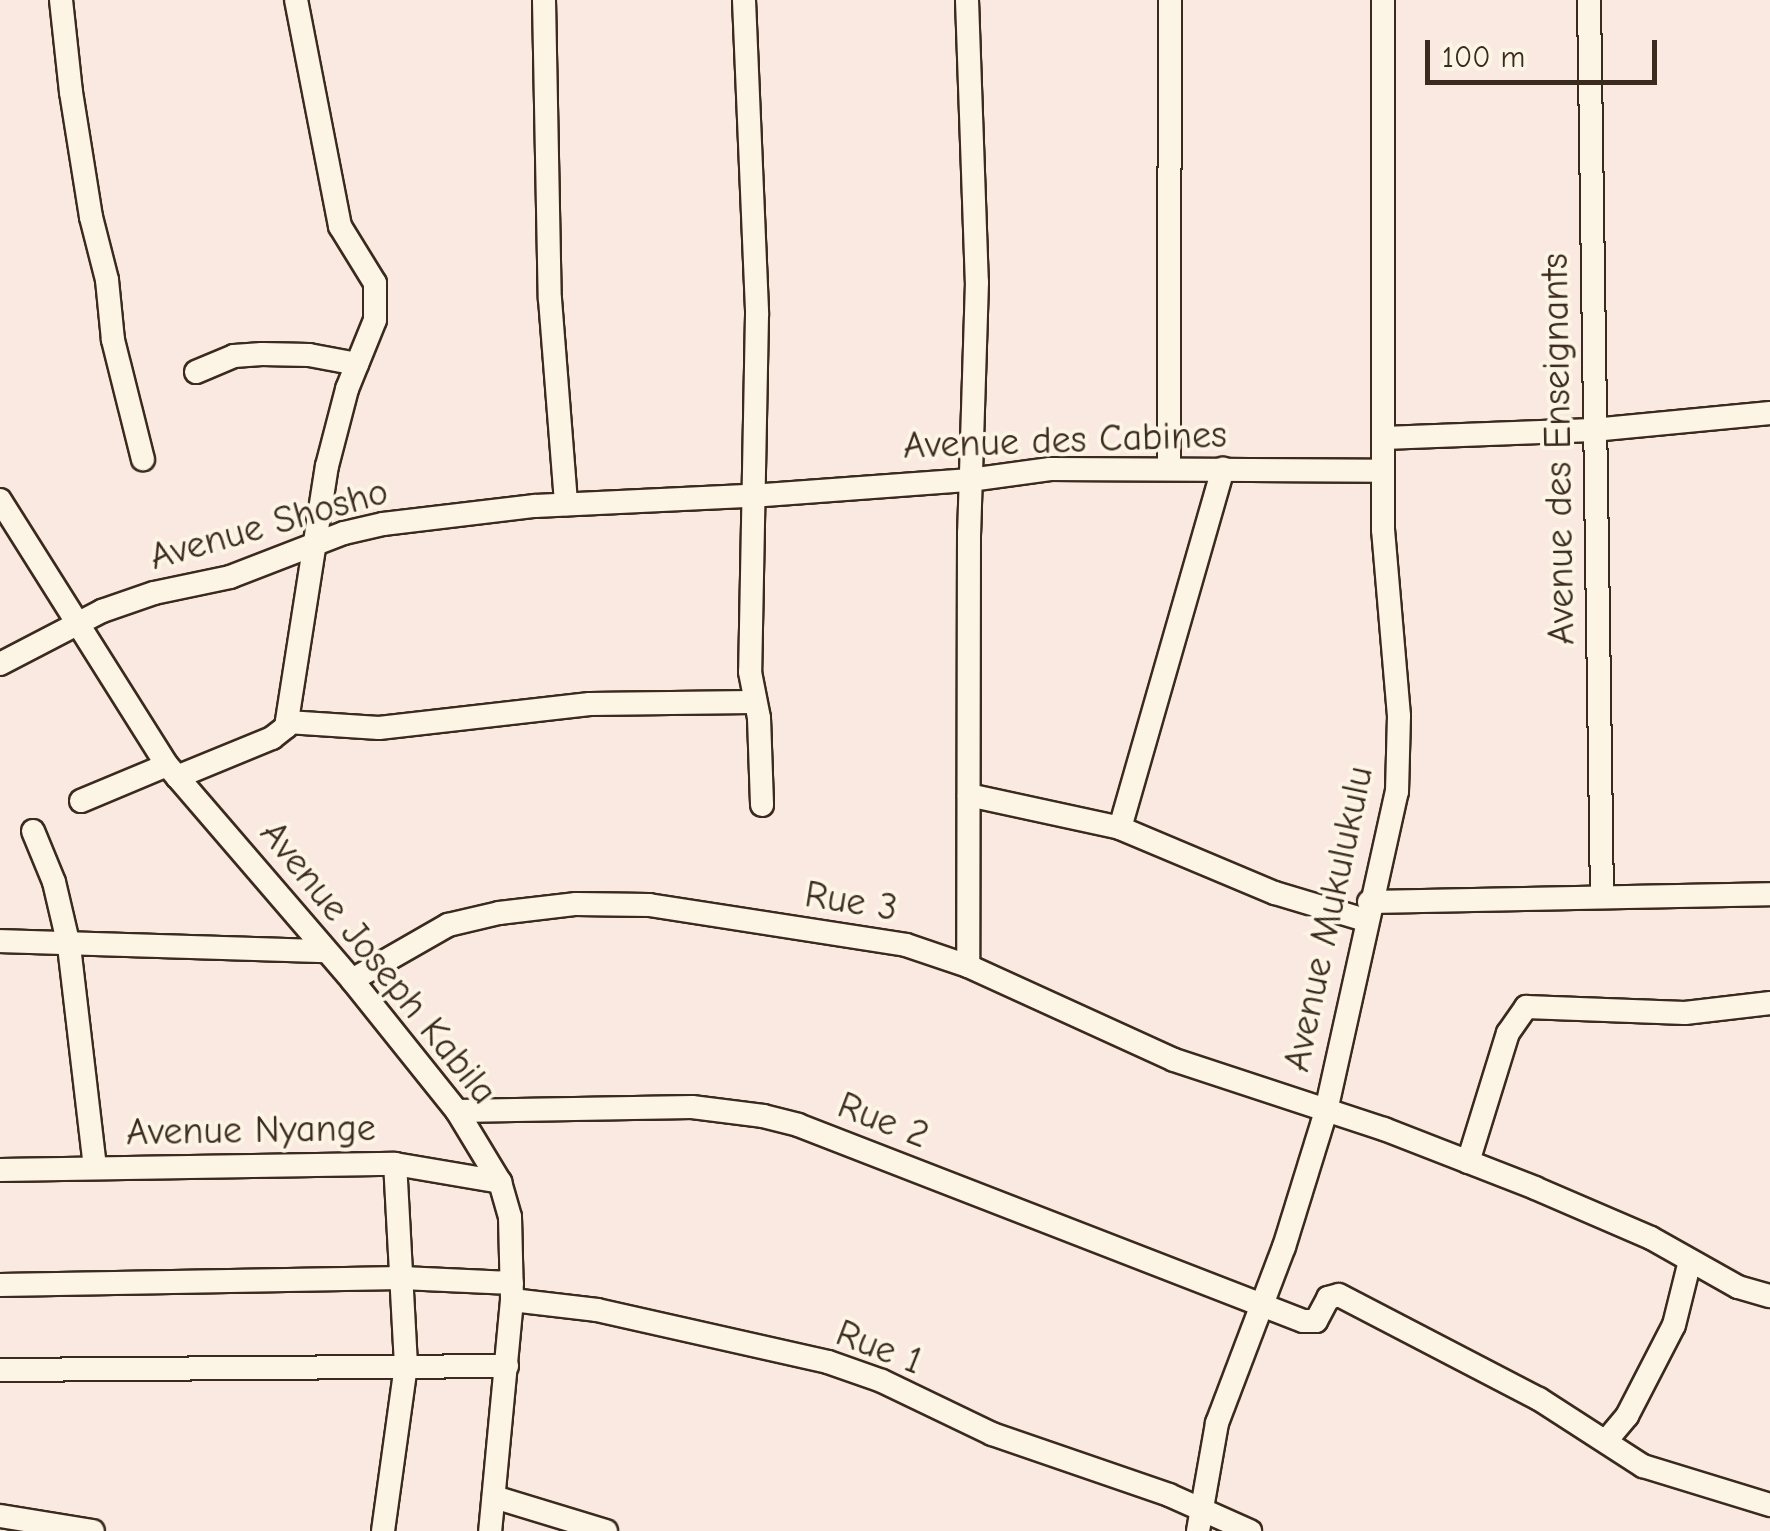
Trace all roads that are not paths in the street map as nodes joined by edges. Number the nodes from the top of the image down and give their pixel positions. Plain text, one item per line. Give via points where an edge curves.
1 (62, 0) edge
2 (296, 0) edge
3 (544, 0) edge
4 (744, 0) edge
5 (966, 0) edge
6 (1170, 0) edge
7 (1383, 0) edge
8 (1589, 0) edge
9 (357, 364) junction
10 (196, 372) dead end
11 (1770, 413) edge
12 (1593, 430) junction
13 (1384, 438) junction
14 (142, 459) dead end
15 (1169, 466) junction
16 (1223, 468) junction
17 (1383, 470) junction
18 (970, 480) junction
19 (751, 496) junction
20 (0, 500) edge
21 (566, 504) junction
22 (314, 547) junction
23 (75, 624) junction
24 (0, 664) edge
25 (752, 702) junction
26 (287, 722) junction
27 (172, 771) junction
28 (969, 795) junction
29 (81, 801) dead end
30 (762, 805) dead end
31 (1120, 828) junction
32 (33, 831) dead end
33 (1770, 894) edge
34 (1602, 897) junction
35 (1367, 911) junction
36 (0, 942) edge
37 (69, 946) junction
38 (324, 951) junction
39 (968, 966) junction
40 (352, 980) junction
41 (1770, 1004) edge
42 (457, 1111) junction
43 (1326, 1112) junction
44 (1468, 1162) junction
45 (395, 1164) junction
46 (95, 1167) junction
47 (0, 1170) edge
48 (500, 1182) junction
49 (1690, 1261) junction
50 (402, 1278) junction
51 (0, 1285) edge
52 (512, 1292) junction
53 (1770, 1296) edge
54 (1262, 1305) junction
55 (406, 1366) junction
56 (507, 1366) junction
57 (0, 1370) edge
58 (1606, 1441) junction
59 (494, 1496) junction
60 (1770, 1505) edge
61 (0, 1516) edge
62 (1201, 1523) edge
63 (94, 1531) edge
64 (383, 1531) edge
65 (490, 1531) edge
66 (606, 1531) edge
67 (1250, 1531) edge

1 - 14 street via 112,340
2 - 9 street via 340,226 375,283 376,320
3 - 21 street via 550,298
4 - 19 street via 757,242
5 - 18 street via 977,282
6 - 15 street
7 - 13 street, Avenue Mukulukulu
8 - 12 street, Avenue des Enseignants
9 - 10 street via 262,354 234,356
9 - 22 street
11 - 12 street
12 - 13 street
12 - 34 street, Avenue des Enseignants
13 - 17 street, Avenue Mukulukulu
15 - 16 street, Avenue des Cabines
15 - 18 street, Avenue des Cabines via 1050,468
16 - 17 street, Avenue des Cabines
16 - 31 street
17 - 35 street, Avenue Mukulukulu via 1398,752 1393,816
18 - 19 street, Avenue des Cabines
18 - 28 street
19 - 21 street, Avenue Shosho
19 - 25 street
20 - 23 street, Avenue Joseph Kabila
21 - 22 street, Avenue Shosho via 383,524
22 - 23 street, Avenue Shosho
22 - 26 street
23 - 24 street, Avenue Shosho
23 - 27 street, Avenue Joseph Kabila
25 - 26 street via 590,704 380,728
25 - 30 street via 759,718
26 - 27 street via 272,738
27 - 29 street
27 - 38 street, Avenue Joseph Kabila
28 - 31 street
28 - 39 street
31 - 35 street via 1290,899
32 - 37 street
33 - 34 street
34 - 35 street
35 - 43 street, Avenue Mukulukulu
36 - 37 street
37 - 38 street
37 - 46 street
38 - 40 street, Avenue Joseph Kabila
39 - 40 street, Rue 3 via 906,946 686,910 576,904 448,925
39 - 43 street, Rue 3 via 1154,1052
40 - 42 street, Avenue Joseph Kabila
41 - 44 street via 1685,1013 1526,1007 1508,1032
42 - 48 street, Avenue Joseph Kabila
42 - 54 street, Rue 2 via 642,1106 763,1116
43 - 44 street, Rue 3
43 - 54 street, Avenue Mukulukulu
44 - 49 street, Rue 3 via 1651,1238
45 - 46 street, Avenue Nyange
45 - 48 street, Avenue Nyange
45 - 50 street
46 - 47 street, Avenue Nyange
48 - 52 street, Avenue Joseph Kabila via 510,1217
49 - 53 street, Rue 3
49 - 58 street via 1674,1325 1627,1416
50 - 51 street, Rue 1
50 - 52 street, Rue 1
50 - 55 street
52 - 56 street, Avenue Joseph Kabila
52 - 62 street, Rue 1 via 828,1362 992,1434 1169,1496
54 - 58 street, Rue 2 via 1312,1322 1328,1298 1339,1295
54 - 62 street, Avenue Mukulukulu via 1218,1423
55 - 56 street
55 - 57 street
55 - 64 street
56 - 59 street, Avenue Joseph Kabila
58 - 60 street via 1643,1466
59 - 65 street, Avenue Joseph Kabila
59 - 66 street
61 - 63 street
62 - 67 street, Rue 1

